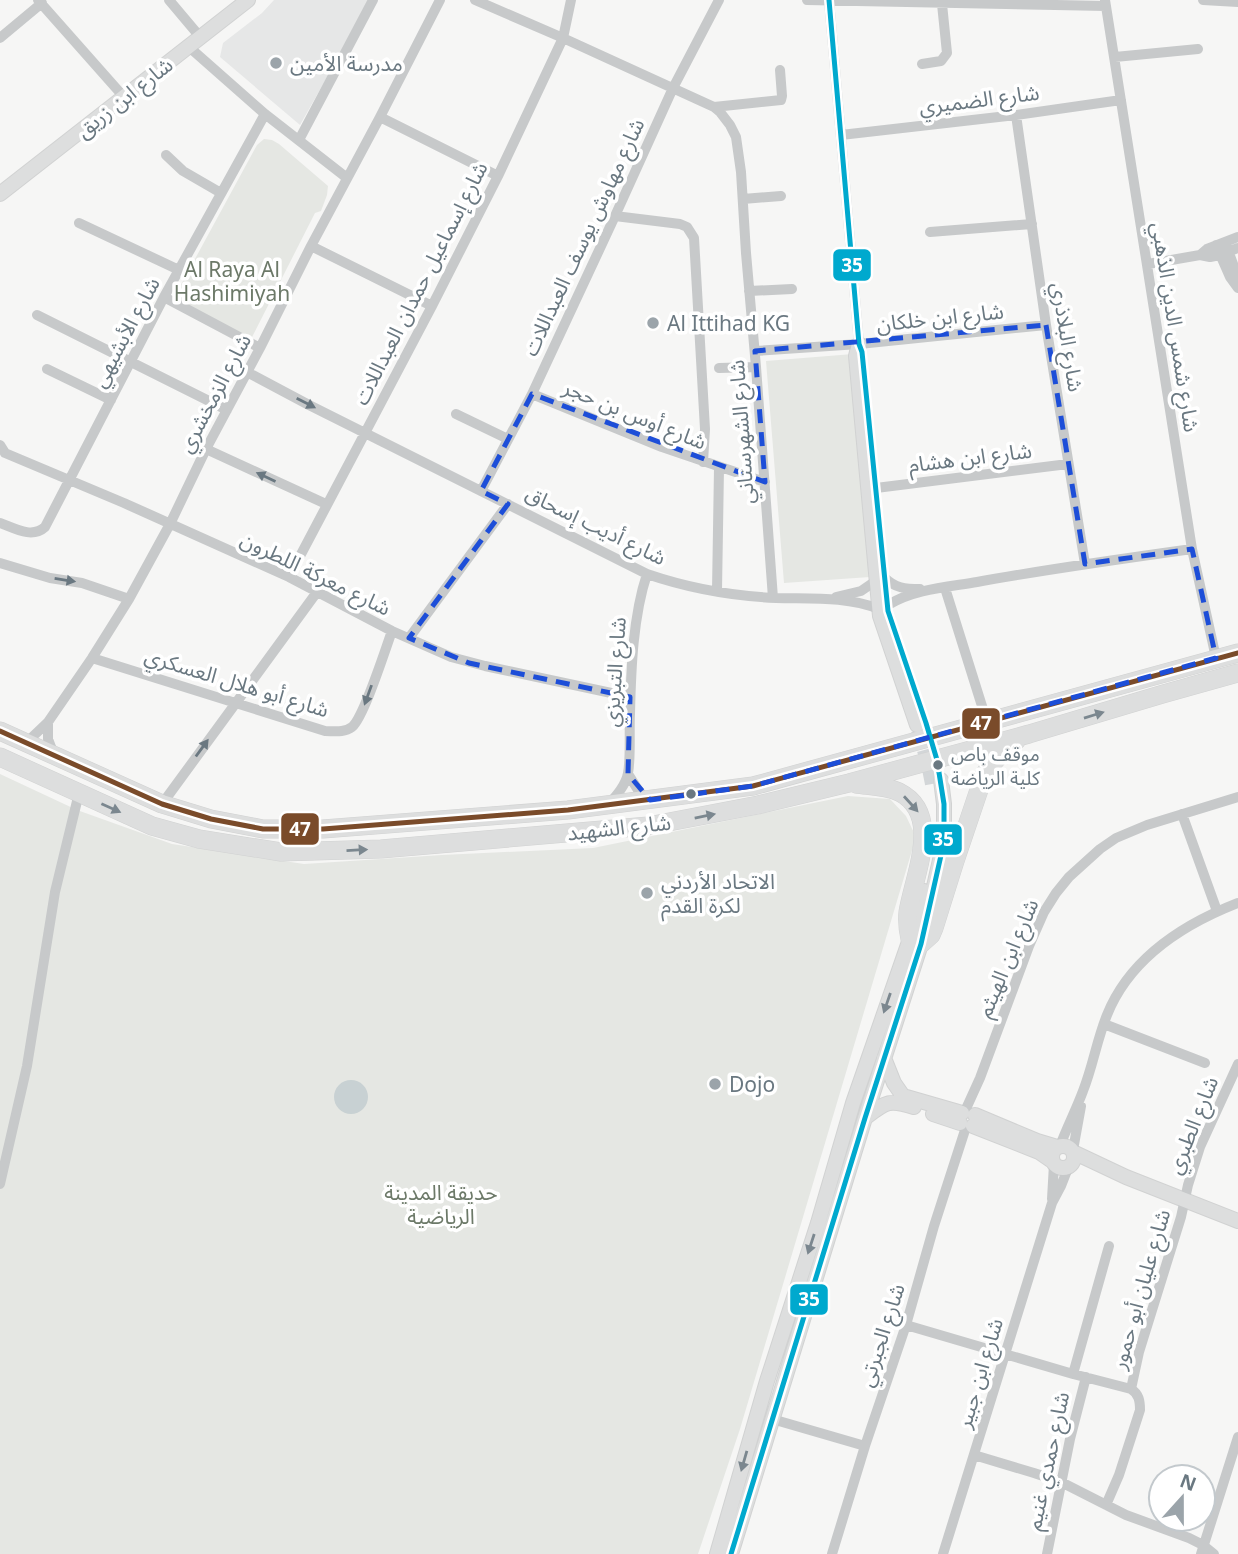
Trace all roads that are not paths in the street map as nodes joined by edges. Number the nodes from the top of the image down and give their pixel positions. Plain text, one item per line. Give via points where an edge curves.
1 (169, 0) edge
2 (248, 0) edge
3 (373, 0) edge
4 (440, 0) edge
5 (475, 0) edge
6 (571, 0) edge
7 (719, 0) edge
8 (807, 0) edge
9 (1203, 0) edge
10 (829, 1) edge
11 (877, 1) edge
12 (40, 2) edge
13 (936, 2) edge
14 (1238, 2) edge
15 (1106, 3) edge
16 (0, 38) edge
17 (563, 38) junction
18 (195, 43) junction
19 (1198, 49) dead end
20 (1115, 57) junction
21 (922, 65) dead end
22 (780, 70) dead end
23 (673, 88) junction
24 (123, 96) junction
25 (1121, 100) junction
26 (714, 107) junction
27 (265, 114) junction
28 (1016, 115) junction
29 (380, 117) junction
30 (841, 135) junction
31 (299, 140) junction
32 (166, 155) dead end
33 (498, 176) junction
34 (347, 178) junction
35 (221, 193) junction
36 (0, 194) edge
37 (781, 197) dead end
38 (743, 199) junction
39 (615, 216) junction
40 (79, 223) dead end
41 (1032, 224) junction
42 (930, 232) dead end
43 (1238, 237) edge
44 (311, 246) junction
45 (1226, 248) edge
46 (1148, 264) junction
47 (179, 270) junction
48 (1238, 288) edge
49 (792, 289) dead end
50 (749, 291) junction
51 (164, 297) junction
52 (432, 306) junction
53 (37, 315) dead end
54 (1046, 326) junction
55 (859, 344) junction
56 (260, 348) junction
57 (755, 351) junction
58 (132, 361) junction
59 (756, 367) junction
60 (719, 368) dead end
61 (47, 369) dead end
62 (247, 372) junction
63 (532, 394) junction
64 (111, 400) junction
65 (227, 410) junction
66 (456, 414) dead end
67 (366, 432) junction
68 (508, 439) junction
69 (0, 445) edge
70 (206, 449) junction
71 (703, 462) junction
72 (1068, 464) junction
73 (719, 468) junction
74 (70, 480) junction
75 (765, 482) junction
76 (876, 488) junction
77 (481, 491) junction
78 (326, 504) junction
79 (508, 505) junction
80 (0, 523) edge
81 (170, 524) junction
82 (1192, 549) junction
83 (0, 563) edge
84 (1085, 564) junction
85 (647, 574) junction
86 (289, 577) junction
87 (881, 579) junction
88 (945, 588) junction
89 (717, 591) junction
90 (317, 592) junction
91 (773, 598) junction
92 (129, 599) junction
93 (825, 599) junction
94 (883, 606) junction
95 (392, 631) junction
96 (409, 638) junction
97 (1238, 653) edge
98 (92, 658) junction
99 (1216, 658) junction
100 (1238, 673) edge
101 (630, 697) junction
102 (234, 704) junction
103 (48, 722) junction
104 (987, 722) junction
105 (922, 724) tunnel mouth
106 (0, 731) edge
107 (1029, 734) junction
108 (26, 743) junction
109 (55, 756) junction
110 (2, 758) edge
111 (628, 775) junction
112 (936, 782) tunnel mouth
113 (849, 783) junction
114 (79, 793) junction
115 (1238, 797) edge
116 (650, 800) junction
117 (162, 804) junction
118 (608, 806) junction
119 (1182, 814) junction
120 (1238, 902) edge
121 (1217, 911) junction
122 (915, 942) junction
123 (1104, 1024) junction
124 (884, 1058) junction
125 (1205, 1063) dead end
126 (1238, 1064) edge
127 (865, 1118) junction
128 (967, 1118) junction
129 (1064, 1156) junction
130 (0, 1184) edge
131 (832, 1200) junction
132 (1185, 1200) junction
133 (1238, 1222) edge
134 (1110, 1246) dead end
135 (906, 1325) junction
136 (1005, 1354) junction
137 (1073, 1374) junction
138 (1086, 1377) junction
139 (1131, 1389) junction
140 (772, 1419) junction
141 (1238, 1437) edge
142 (865, 1446) junction
143 (974, 1455) junction
144 (1061, 1482) junction
145 (1106, 1505) junction
146 (1202, 1550) edge
147 (716, 1554) edge
148 (731, 1554) edge
149 (832, 1554) edge
150 (943, 1554) edge
151 (1047, 1554) edge
152 (1214, 1554) edge

1 - 18 street
2 - 18 main road, شارع ابن زريق
3 - 31 street
4 - 29 street, شارع الزمخشري
5 - 17 street, شارع الشهرستاني
6 - 17 street, شارع إسماعيل حمدان العبداللات
7 - 23 street, شارع مهاوش يوسف العبداللات
8 - 10 street
9 - 14 street
10 - 11 street
10 - 30 street
11 - 13 street
12 - 16 street
12 - 24 street
13 - 15 street
13 - 21 street via 947,53 941,61
15 - 20 street, شارع شمس الدين الذهبي
17 - 23 street, شارع الشهرستاني
17 - 33 street, شارع إسماعيل حمدان العبداللات
18 - 24 main road, شارع ابن زريق
18 - 27 street
19 - 20 street
20 - 25 street, شارع شمس الدين الذهبي
22 - 26 street via 781,100
23 - 26 street, شارع الشهرستاني
23 - 39 street, شارع مهاوش يوسف العبداللات
24 - 36 main road, شارع ابن زريق
25 - 28 street, شارع الضميري
25 - 46 street, شارع شمس الدين الذهبي
26 - 38 street, شارع الشهرستاني via 736,138
27 - 31 street
27 - 35 street, شارع الأبشيهي
28 - 30 street, شارع الضميري
28 - 41 street, شارع البلاذري
29 - 33 street
29 - 34 street, شارع الزمخشري
30 - 55 street
31 - 34 street
32 - 35 street via 183,171
33 - 52 street, شارع إسماعيل حمدان العبداللات
34 - 44 street, شارع الزمخشري
35 - 47 street, شارع الأبشيهي
37 - 38 street
38 - 50 street, شارع الشهرستاني
39 - 63 street, شارع مهاوش يوسف العبداللات
39 - 71 street via 680,224 694,238
40 - 47 street
41 - 42 street
41 - 54 street, شارع البلاذري
43 - 45 street
44 - 52 street
44 - 56 street, شارع الزمخشري
45 - 46 street
45 - 48 street via 1230,277
46 - 82 street, شارع شمس الدين الذهبي
47 - 51 street, شارع الأبشيهي
49 - 50 street
50 - 57 street, شارع الشهرستاني
51 - 56 street
51 - 58 street, شارع الأبشيهي
52 - 67 street, شارع إسماعيل حمدان العبداللات
53 - 58 street
54 - 55 street, شارع ابن خلكان
54 - 72 street, شارع البلاذري
55 - 57 street, شارع ابن خلكان
55 - 76 main road
55 - 87 main road via 856,355
56 - 62 street, شارع الزمخشري
57 - 59 street, شارع الشهرستاني
58 - 64 street, شارع الأبشيهي
58 - 65 street
59 - 60 street
59 - 75 street, شارع الشهرستاني
61 - 64 street
62 - 65 street, شارع الزمخشري
62 -> 67 street, شارع أديب إسحاق
63 - 68 street, شارع مهاوش يوسف العبداللات
63 - 71 street, شارع أوس بن حجر
64 - 74 street, شارع الأبشيهي
65 - 70 street, شارع الزمخشري
66 - 68 street
67 - 77 street, شارع أديب إسحاق
67 - 78 street, شارع إسماعيل حمدان العبداللات
68 - 77 street, شارع مهاوش يوسف العبداللات
69 - 74 street, شارع معركة اللطرون via 5,453
78 -> 70 street
70 - 81 street, شارع الزمخشري
71 - 73 street, شارع أوس بن حجر
72 - 76 street, شارع ابن هشام
72 - 84 street, شارع البلاذري
73 - 75 street, شارع أوس بن حجر
73 - 89 street
74 - 80 street, شارع الأبشيهي via 41,531 27,532
74 - 81 street, شارع معركة اللطرون
75 - 91 street, شارع الشهرستاني
76 - 87 main road
77 - 79 street, شارع أديب إسحاق
78 - 86 street, شارع إسماعيل حمدان العبداللات
79 - 85 street, شارع أديب إسحاق
79 - 96 street
81 - 86 street, شارع معركة اللطرون
81 - 92 street, شارع الزمخشري
82 - 84 street, شارع أديب إسحاق
82 - 99 street, شارع شمس الدين الذهبي
83 -> 92 street
84 - 88 street, شارع أديب إسحاق
85 - 89 street, شارع أديب إسحاق
85 - 101 street, شارع التبريزي via 638,607
86 - 90 street, شارع معركة اللطرون
87 - 88 street, شارع أديب إسحاق via 901,588
87 - 93 street, شارع أديب إسحاق via 861,591
87 - 94 main road
88 - 94 street, شارع أديب إسحاق
88 - 104 street
89 - 91 street, شارع أديب إسحاق
90 - 95 street, شارع معركة اللطرون
90 - 102 street
91 - 93 street, شارع أديب إسحاق
92 - 98 street, شارع الزمخشري
93 - 94 street, شارع أديب إسحاق
94 - 105 main road via 881,621
95 - 96 street, شارع معركة اللطرون
95 -> 102 street, شارع أبو هلال العسكري via 362,713 347,730 325,731
96 - 101 street, شارع معركة اللطرون via 469,663
97 - 99 highway, شارع الشهيد
98 - 102 street, شارع أبو هلال العسكري
98 - 103 street, شارع الزمخشري
99 - 104 highway, شارع الشهيد
107 -> 100 highway, شارع الشهيد
101 - 111 street, شارع التبريزي
117 -> 102 street
103 - 108 street, شارع الزمخشري
103 - 109 street
104 - 116 highway, شارع الشهيد via 753,786
106 - 108 highway, شارع الشهيد
107 - 113 highway, شارع الشهيد
107 - 122 highway via 1003,751 984,775 934,928 931,935
108 - 109 highway, شارع الشهيد
109 - 117 highway, شارع الشهيد
110 - 114 highway, شارع الشهيد
111 - 116 street
111 - 118 street
112 - 122 main road via 944,828 942,851
114 -> 113 highway, شارع الشهيد via 174,833 258,849 308,852 648,826
113 -> 122 highway via 899,792 913,803 922,819 924,836 907,921
114 - 130 street via 55,892 27,1066
115 - 119 street, شارع ابن الهيثم
116 - 118 highway, شارع الشهيد
117 - 118 highway, شارع الشهيد via 263,829 323,829
119 - 121 street
119 - 128 street, شارع ابن الهيثم via 1116,838 1056,893 1029,946
120 - 121 street, شارع ابن جبير
121 - 123 street, شارع ابن جبير via 1147,957 1121,988
122 - 124 main road
122 -> 131 main road via 853,1103
123 - 125 street
123 - 129 street, شارع ابن جبير via 1083,1091 1076,1137
124 - 127 main road
124 - 128 main road via 904,1096
126 - 132 street, شارع الطبري via 1200,1147
127 - 128 main road via 893,1101
127 - 131 main road
128 - 129 main road via 1039,1152
128 - 135 street, شارع الجبرتي
129 - 132 main road
129 - 136 street, شارع ابن جبير via 1061,1186
131 - 140 main road
131 -> 147 main road via 767,1381
132 - 133 main road
132 - 139 street, شارع عليان أبو حمور
134 - 137 street
135 - 136 street, شارع عليان أبو حمور
135 - 142 street, شارع الجبرتي
136 - 137 street, شارع عليان أبو حمور
136 - 143 street, شارع ابن جبير
137 - 138 street, شارع عليان أبو حمور
138 - 139 street, شارع عليان أبو حمور
138 - 144 street, شارع حمدي غنيم
139 - 145 street, شارع عليان أبو حمور via 1140,1410
140 - 142 street
140 - 148 main road
141 - 146 street
142 - 149 street, شارع الجبرتي
143 - 144 street
143 - 150 street, شارع ابن جبير
144 - 145 street
144 - 151 street, شارع حمدي غنيم
145 - 146 street via 1189,1538
146 - 152 street

